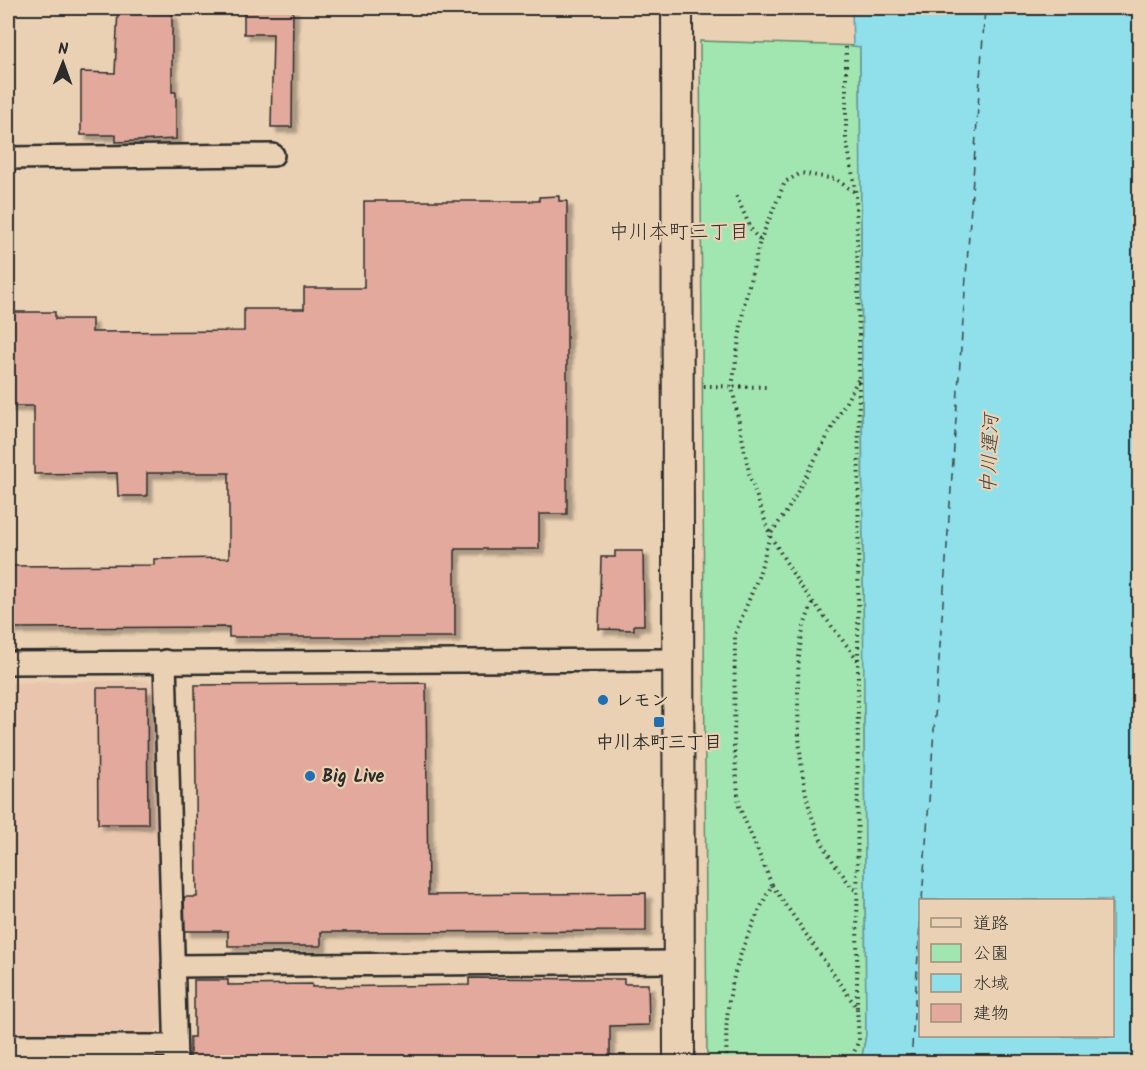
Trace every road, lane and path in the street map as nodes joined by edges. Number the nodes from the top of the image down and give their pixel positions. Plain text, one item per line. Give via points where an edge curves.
1 (677, 8) edge
2 (846, 47) dead end
3 (273, 155) dead end
4 (8, 158) edge
5 (735, 193) dead end
6 (856, 193) junction
7 (760, 241) junction
8 (859, 377) junction
9 (680, 386) junction
10 (732, 387) junction
11 (770, 387) dead end
12 (770, 536) junction
13 (813, 604) junction
14 (679, 660) junction
15 (165, 661) junction
16 (859, 662) junction
17 (8, 663) edge
18 (772, 885) junction
19 (858, 892) junction
20 (679, 962) junction
21 (173, 966) junction
22 (857, 1008) junction
23 (8, 1046) edge
24 (175, 1054) edge
25 (679, 1062) edge
26 (727, 1062) edge
27 (850, 1062) edge

1 - 9 street
2 - 6 path via 846,138
3 - 4 street
5 - 7 path
6 - 7 path via 835,179 801,172 785,182
6 - 8 path
7 - 10 path via 744,305
8 - 12 path
8 - 16 path
9 - 10 path
9 - 14 street
10 - 11 path
10 - 12 path via 750,477
12 - 13 path
12 - 18 path via 735,634 734,744 740,806
13 - 16 path
13 - 19 path via 806,618 798,666 799,758 806,799 818,833 834,865
14 - 15 street
14 - 20 street
15 - 17 street
15 - 21 street
16 - 19 path
18 - 22 path
18 - 26 path via 747,934 732,982 724,1027
19 - 22 path
20 - 21 street
20 - 25 street
21 - 24 street
22 - 27 path via 859,1040
23 - 24 street

